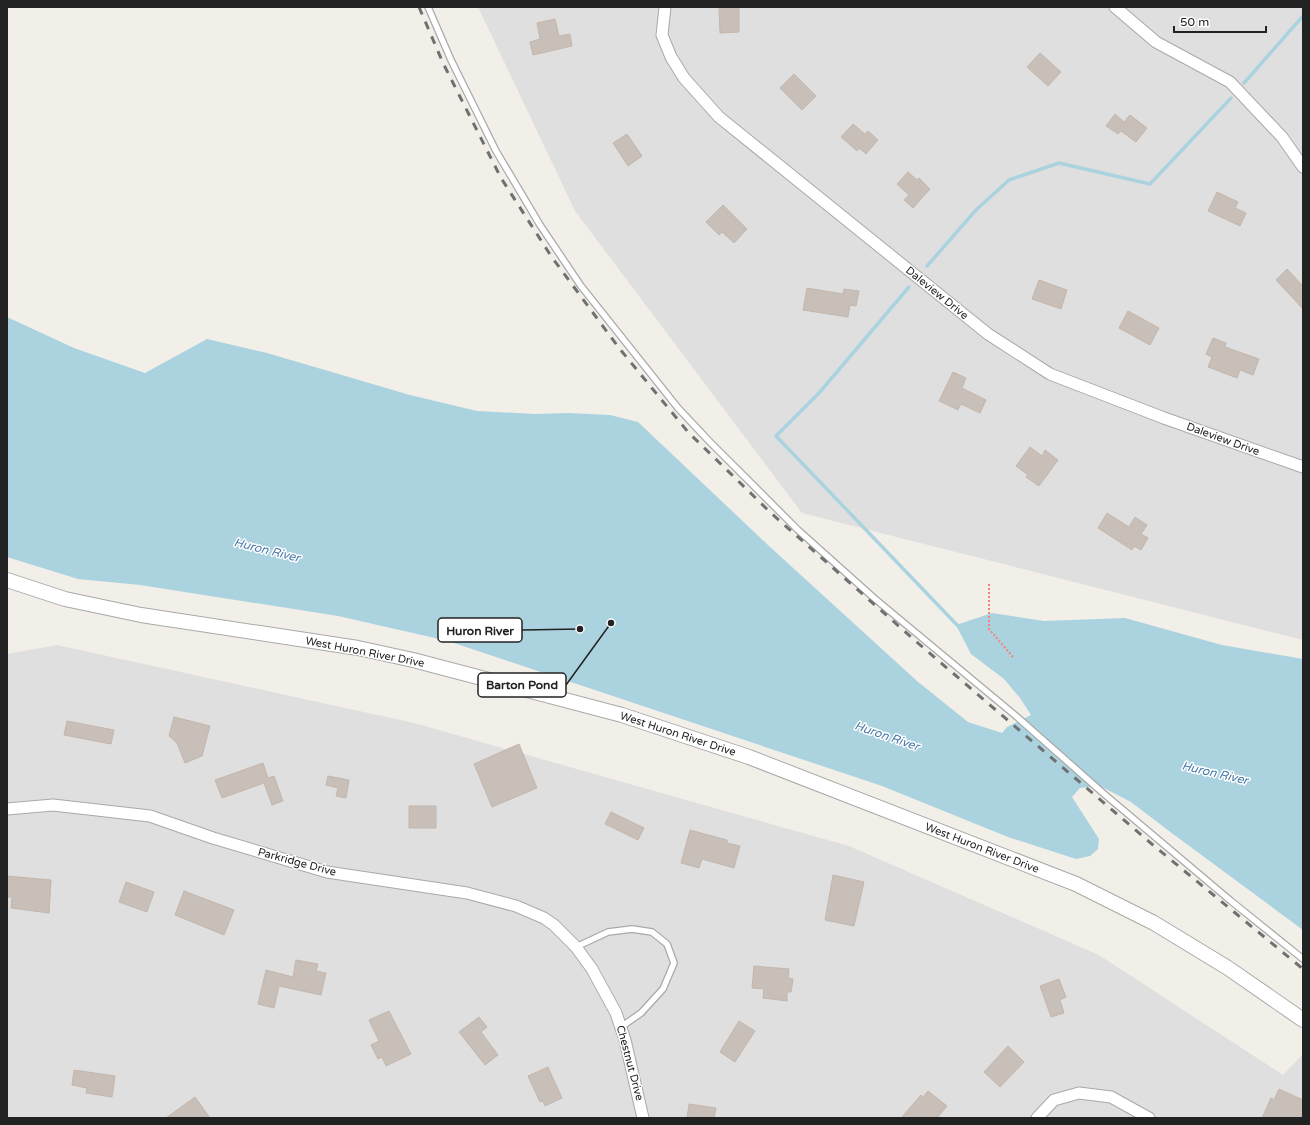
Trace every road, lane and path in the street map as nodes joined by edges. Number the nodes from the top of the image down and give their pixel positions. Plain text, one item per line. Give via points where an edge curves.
1 (428, 7) edge
2 (665, 7) edge
3 (1115, 7) edge
4 (1303, 167) edge
5 (1303, 467) edge
6 (7, 580) edge
7 (989, 584) dead end
8 (1013, 656) dead end
9 (7, 809) edge
10 (576, 947) junction
11 (1303, 959) edge
12 (1303, 1020) edge
13 (621, 1027) junction
14 (644, 1118) edge
15 (1036, 1118) edge
16 (1149, 1118) edge

1 - 11 lane via 496,151 540,225 581,286 678,408 798,530 874,598
2 - 5 street, Daleview Drive via 662,35 671,57 684,78 719,117 988,334 1050,374
3 - 4 street via 1156,42 1230,82 1282,137
6 - 12 street, West Huron River Drive via 65,599 141,615 358,648 414,660 622,715 749,757 1076,884 1154,923 1228,968
7 - 8 path via 989,629
9 - 10 street, Parkridge Drive via 53,805 150,816 327,872 471,893 516,906 544,918
10 - 13 street, Chestnut Drive via 599,982
10 - 13 lane via 608,932 632,929 652,932 667,944 674,963 663,989 641,1013
13 - 14 street, Chestnut Drive
15 - 16 street via 1054,1100 1079,1093 1111,1096

